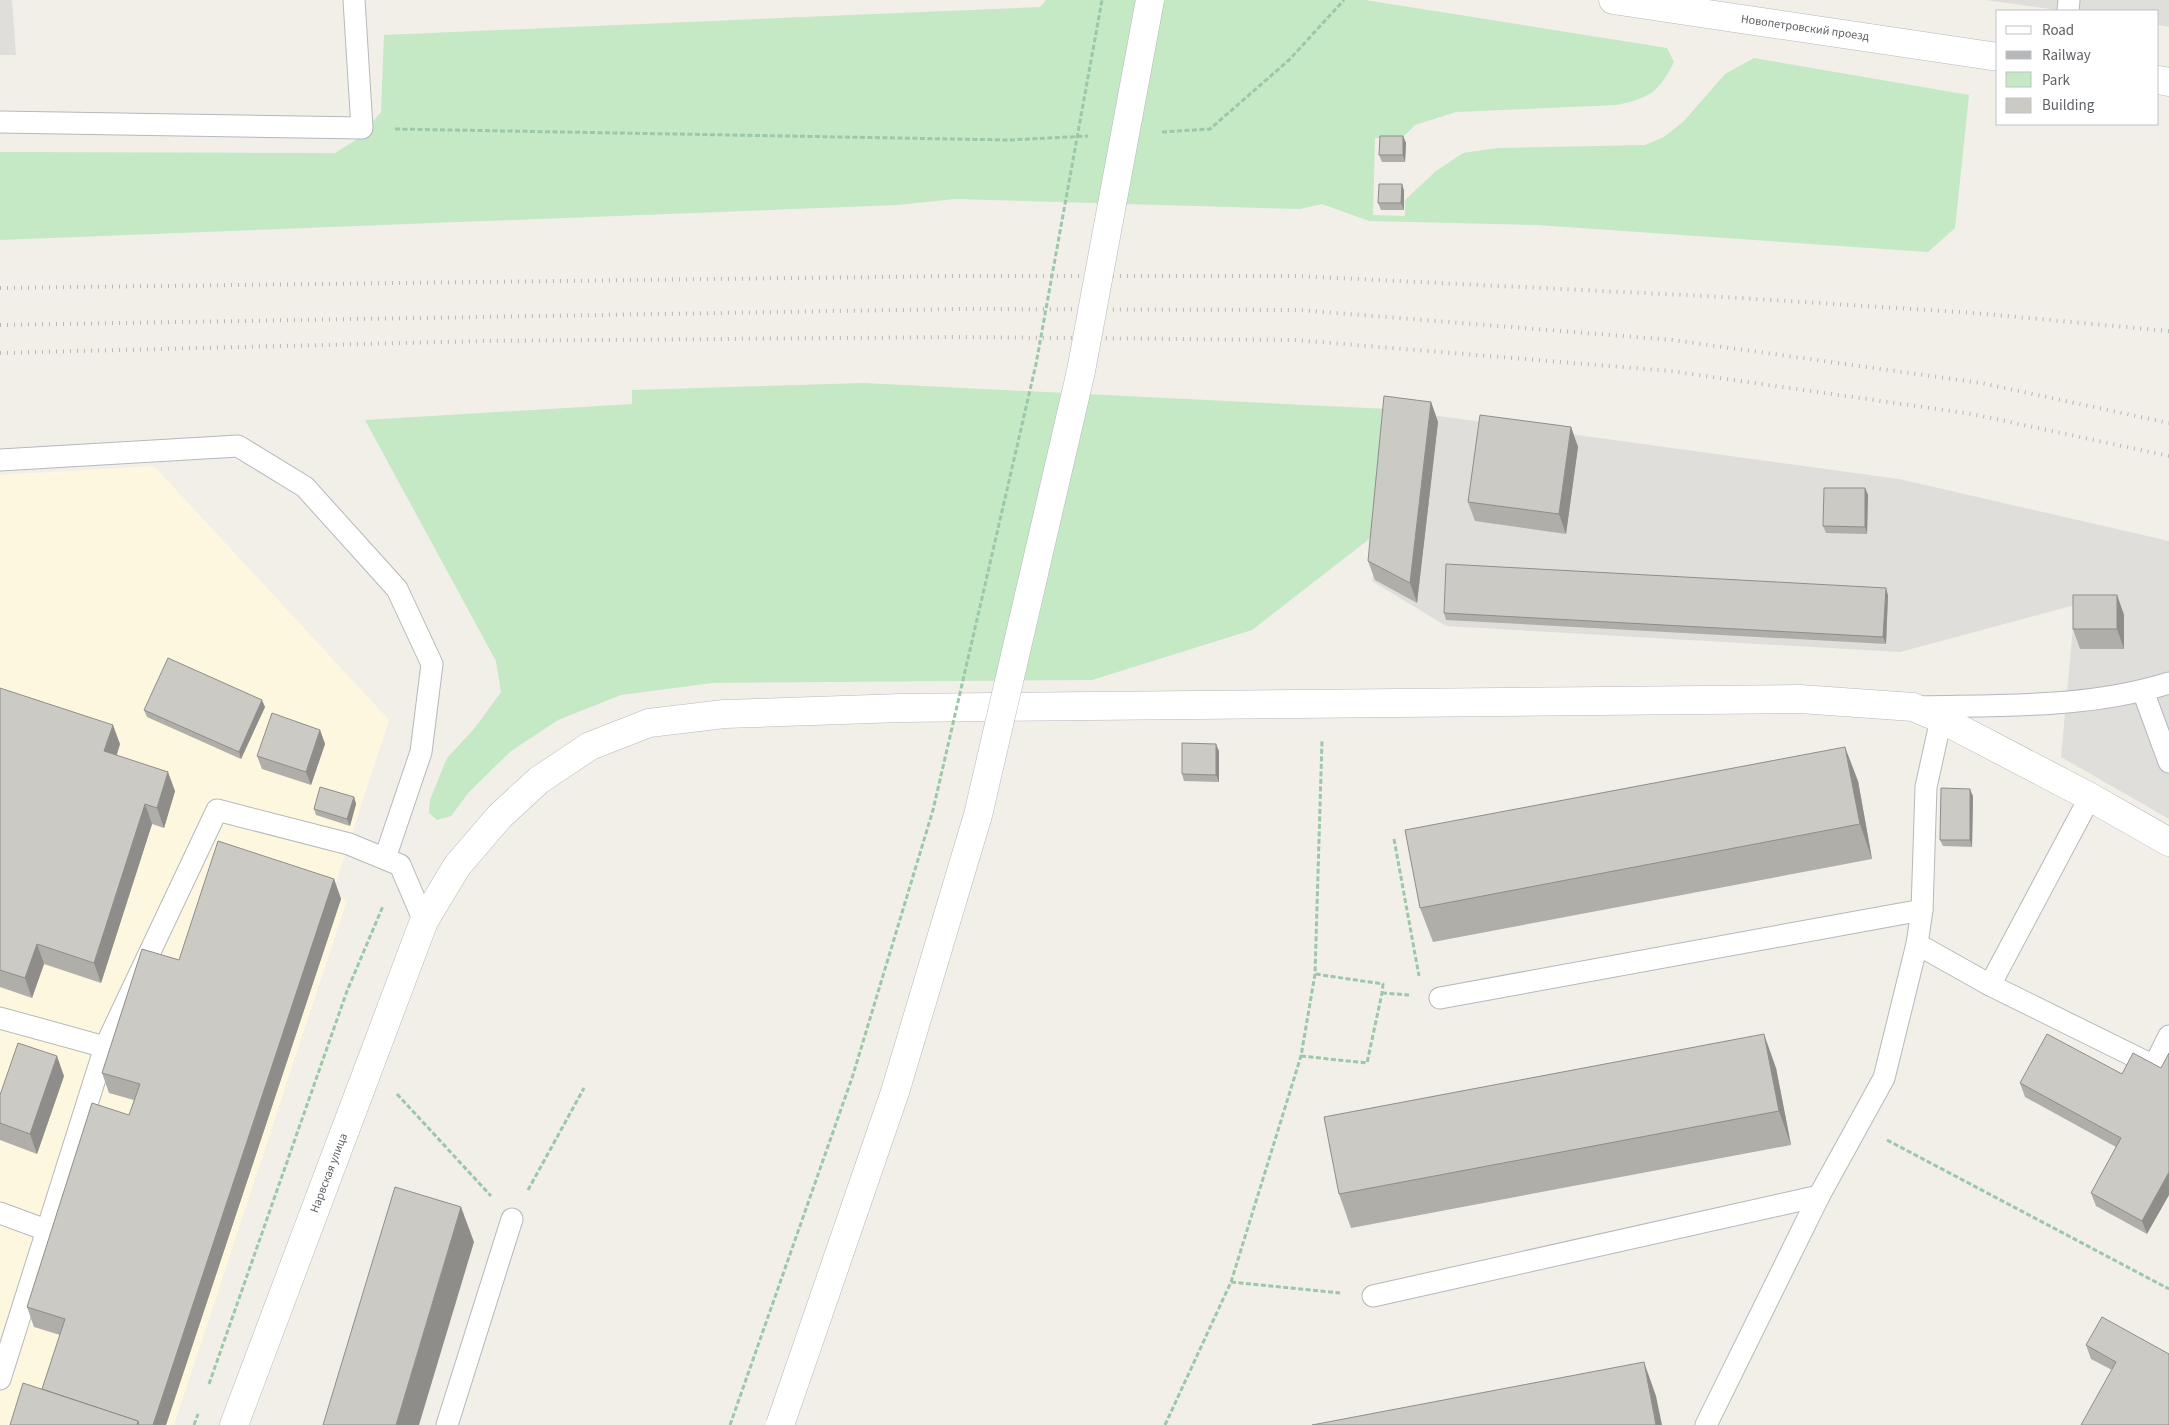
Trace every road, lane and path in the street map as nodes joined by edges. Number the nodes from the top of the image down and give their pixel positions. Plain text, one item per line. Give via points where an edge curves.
1 (354, 0) edge
2 (1102, 0) edge
3 (1150, 0) edge
4 (1344, 0) edge
5 (1613, 0) edge
6 (1996, 57) edge
7 (0, 122) edge
8 (362, 128) junction
9 (1152, 132) dead end
10 (1095, 136) dead end
11 (0, 460) edge
12 (2169, 683) edge
13 (2143, 691) junction
14 (1913, 707) junction
15 (1941, 718) junction
16 (1322, 731) dead end
17 (2169, 762) edge
18 (2090, 797) junction
19 (1394, 839) dead end
20 (2169, 842) edge
21 (392, 861) junction
22 (1922, 910) junction
23 (424, 921) junction
24 (1917, 944) junction
25 (1315, 974) junction
26 (1419, 978) dead end
27 (1990, 986) junction
28 (1440, 998) dead end
29 (0, 1018) edge
30 (2169, 1036) edge
31 (105, 1047) junction
32 (1301, 1056) junction
33 (584, 1088) dead end
34 (393, 1089) dead end
35 (1858, 1125) junction
36 (1819, 1196) junction
37 (0, 1213) edge
38 (512, 1219) junction
39 (46, 1230) junction
40 (1231, 1282) junction
41 (2169, 1289) edge
42 (1373, 1296) joint
43 (0, 1379) edge
44 (207, 1388) dead end
45 (201, 1406) dead end
46 (194, 1425) edge
47 (234, 1425) edge
48 (447, 1425) edge
49 (730, 1425) edge
50 (780, 1425) edge
51 (1165, 1425) edge
52 (1706, 1425) edge

1 - 8 lane
2 - 49 path, bridge via 1036,364 933,810 853,1075
3 - 50 street, bridge via 1081,371 978,815 895,1092
4 - 9 path via 1289,60 1210,130
5 - 6 street, Новопетровский проезд
7 - 8 lane
8 - 10 path via 1009,140
11 - 21 lane via 238,446 305,486 397,589 432,664 421,752
12 - 13 lane
13 - 14 lane via 2061,703
13 - 17 lane
14 - 15 street, Нарвская улица
14 - 23 street, Нарвская улица via 1800,699 901,708 724,714 649,723 590,746 540,780 500,816 457,866
15 - 18 street, Нарвская улица
15 - 22 lane via 1926,787
16 - 25 path
18 - 20 street, Нарвская улица
18 - 27 lane
19 - 26 path
21 - 23 lane
21 - 31 lane via 348,844 217,810
21 - 44 path
22 - 24 lane
22 - 28 lane
23 - 47 street, Нарвская улица
24 - 27 lane
24 - 35 lane via 1884,1078
25 - 32 path
25 - 32 path via 1383,984 1382,993 1367,1063
27 - 30 lane via 2154,1066
29 - 31 lane
31 - 39 lane
32 - 40 path
33 - 38 path
34 - 38 path
35 - 36 lane
35 - 41 path
36 - 42 lane
36 - 52 lane
37 - 39 lane
38 - 48 lane
39 - 43 lane
40 - 42 path
40 - 51 path
45 - 46 path

